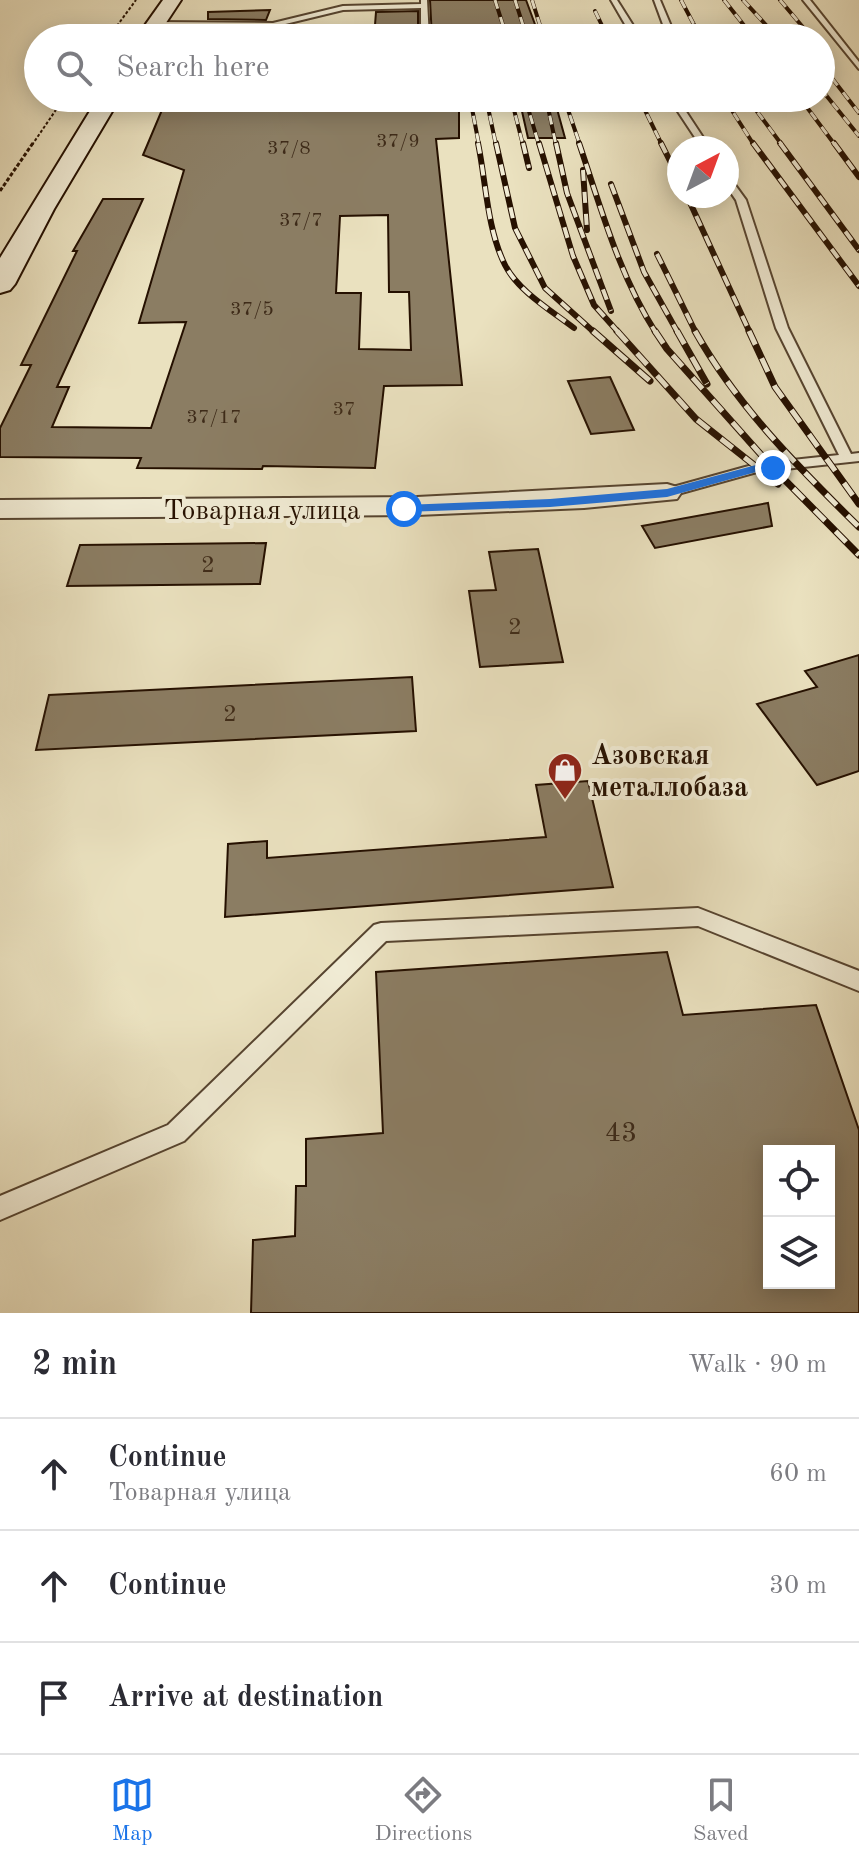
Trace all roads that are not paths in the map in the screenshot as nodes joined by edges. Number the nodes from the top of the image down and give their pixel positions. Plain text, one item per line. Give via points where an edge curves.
1 (172, 0) edge
2 (614, 0) edge
3 (623, 0) edge
4 (657, 0) edge
5 (806, 0) edge
6 (423, 3) edge
7 (343, 4) edge
8 (155, 24) edge
9 (276, 24) edge
10 (424, 24) edge
11 (629, 24) edge
12 (666, 24) edge
13 (825, 24) edge
14 (835, 37) edge
15 (859, 67) edge
16 (100, 112) edge
17 (683, 112) edge
18 (698, 136) edge
19 (739, 197) edge
20 (0, 284) edge
21 (853, 458) edge
22 (667, 493) joint
23 (0, 509) edge
24 (859, 981) edge
25 (0, 1208) edge

1 - 8 main road
2 - 3 lane
2 - 11 lane
4 - 12 lane
5 - 13 lane
6 - 7 lane
6 - 10 lane
7 - 9 lane
14 - 15 lane
16 - 20 main road
17 - 18 lane
19 - 21 lane via 782,328
21 - 22 lane via 756,468
22 - 23 street, Товарная улица via 404,509
24 - 25 lane via 698,917 381,932 176,1133

